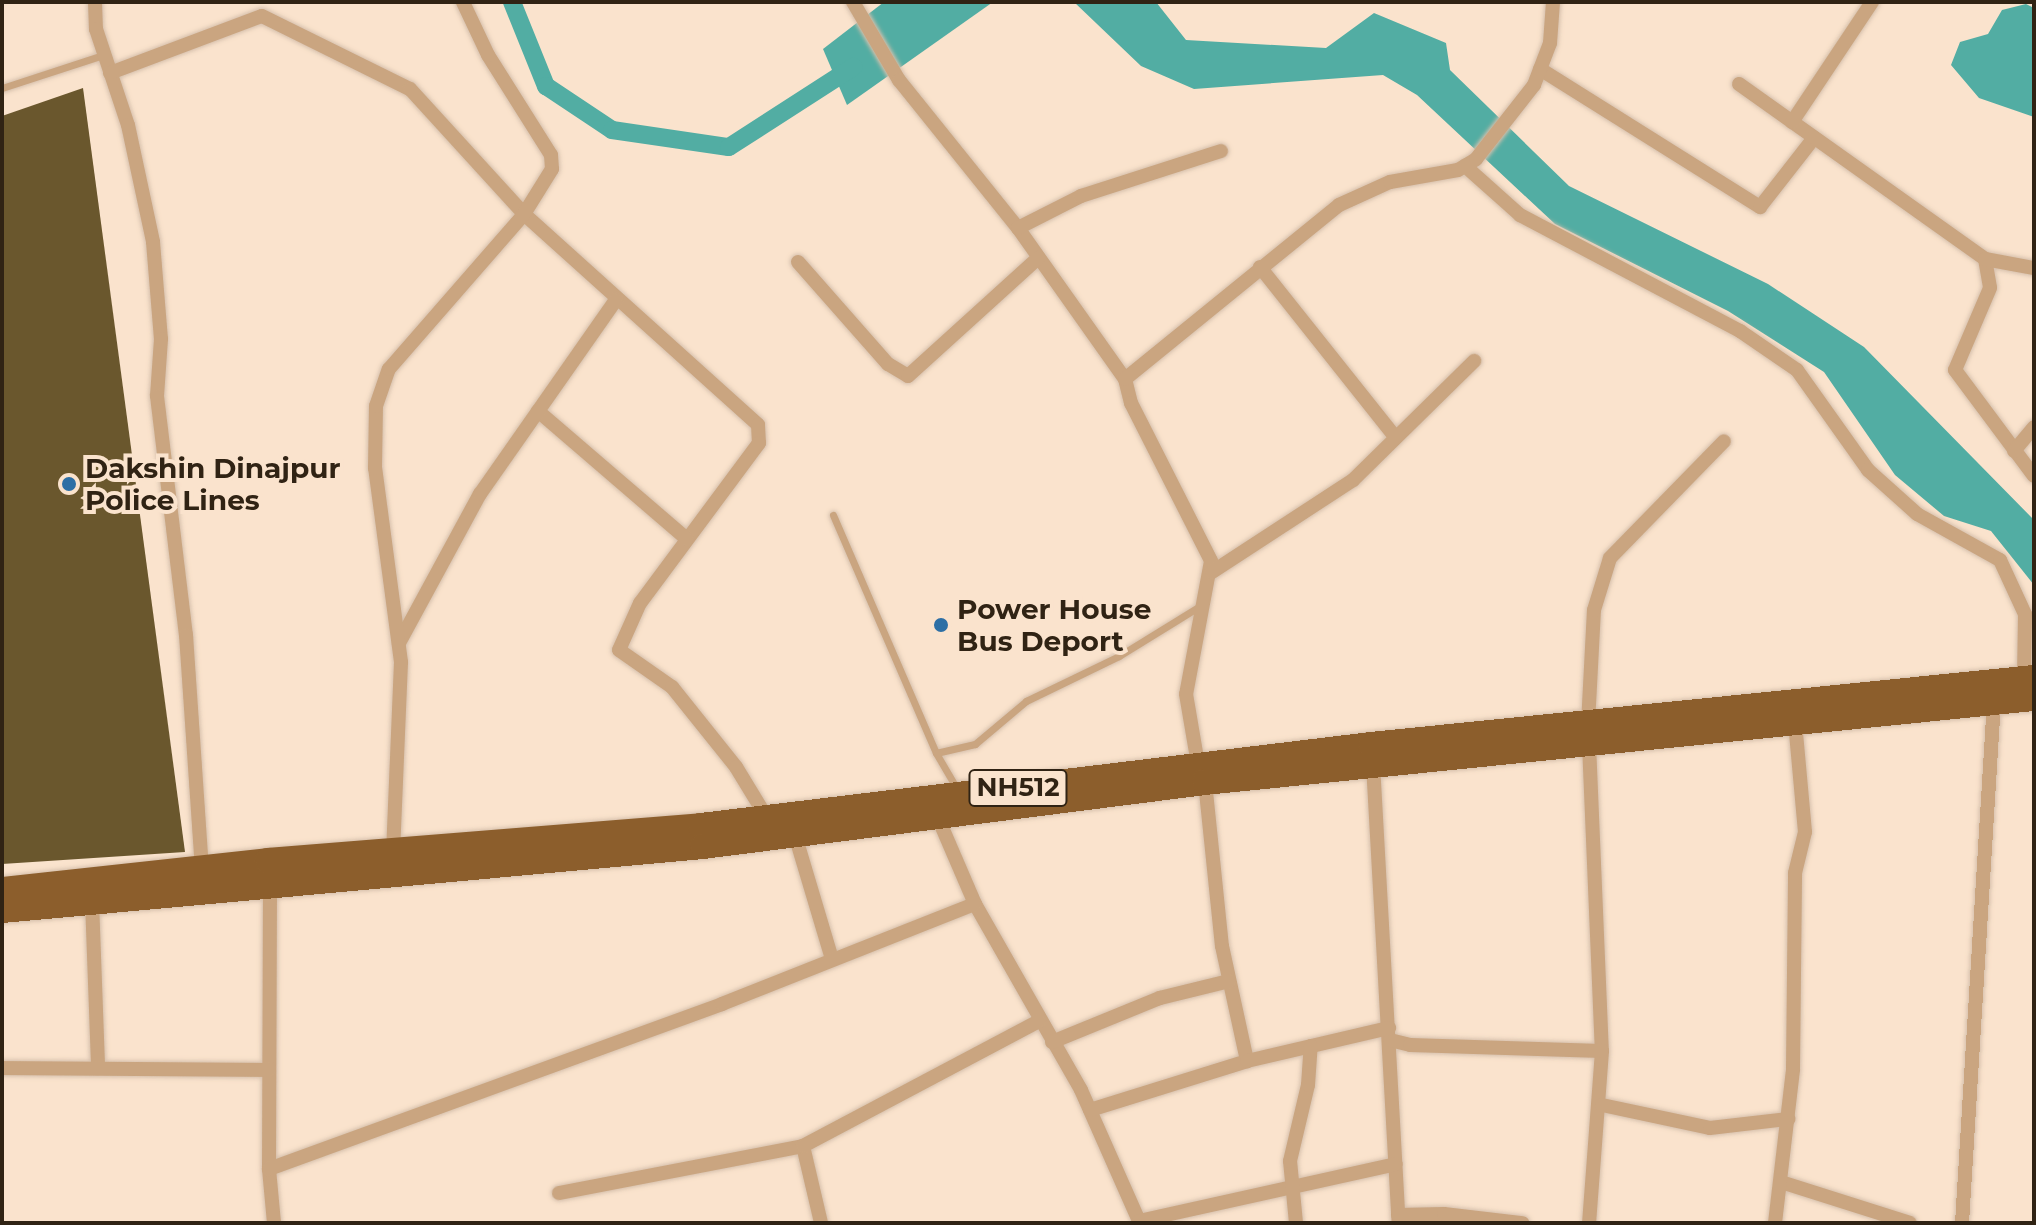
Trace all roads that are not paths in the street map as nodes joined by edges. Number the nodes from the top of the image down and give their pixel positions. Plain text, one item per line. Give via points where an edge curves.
1 (95, 2) edge
2 (463, 2) edge
3 (853, 2) edge
4 (1553, 2) edge
5 (1872, 2) edge
6 (103, 55) junction
7 (1540, 69) junction
8 (110, 73) junction
9 (1739, 84) dead end
10 (2, 88) edge
11 (1792, 122) junction
12 (1814, 138) junction
13 (1221, 151) dead end
14 (1471, 162) junction
15 (524, 214) junction
16 (1018, 228) junction
17 (1038, 258) junction
18 (1985, 259) junction
19 (798, 262) dead end
20 (1260, 267) junction
21 (2034, 268) edge
22 (616, 300) junction
23 (1474, 361) dead end
24 (1125, 379) junction
25 (538, 411) junction
26 (2034, 427) edge
27 (1396, 438) junction
28 (1724, 441) dead end
29 (2014, 451) junction
30 (2034, 476) edge
31 (833, 515) dead end
32 (687, 539) junction
33 (1212, 572) junction
34 (1205, 603) junction
35 (399, 643) junction
36 (2031, 685) edge
37 (1994, 701) junction
38 (1795, 723) junction
39 (1588, 734) junction
40 (936, 753) junction
41 (1373, 764) junction
42 (1201, 773) junction
43 (960, 795) junction
44 (938, 818) junction
45 (769, 828) junction
46 (795, 835) junction
47 (393, 853) junction
48 (202, 868) junction
49 (270, 884) junction
50 (2, 890) edge
51 (92, 901) junction
52 (975, 904) junction
53 (2, 910) edge
54 (832, 959) junction
55 (1229, 981) junction
56 (1039, 1021) junction
57 (1390, 1034) junction
58 (1052, 1042) junction
59 (1311, 1046) junction
60 (1602, 1051) junction
61 (1247, 1061) junction
62 (2, 1068) edge
63 (98, 1068) junction
64 (269, 1070) junction
65 (1602, 1105) junction
66 (1090, 1110) junction
67 (1788, 1119) junction
68 (803, 1146) junction
69 (1396, 1164) junction
70 (269, 1169) junction
71 (1781, 1182) junction
72 (1290, 1185) junction
73 (559, 1193) dead end
74 (1398, 1219) edge
75 (1139, 1222) edge
76 (274, 1223) edge
77 (821, 1223) edge
78 (1296, 1223) edge
79 (1522, 1223) edge
80 (1589, 1223) edge
81 (1775, 1223) edge
82 (1910, 1223) edge
83 (1962, 1223) edge

1 - 6 street
2 - 15 street via 488,55 551,155 546,183
3 - 16 street via 899,80
4 - 7 street via 1550,43
5 - 11 street
6 - 8 street
6 - 10 lane
7 - 12 street via 1760,207
7 - 14 street via 1534,85
8 - 15 street via 262,16 410,89
8 - 48 street via 128,125 153,242 161,339 157,396 186,635
9 - 11 street
11 - 12 street
12 - 18 street
13 - 16 street via 1081,196
14 - 20 street via 1412,175 1339,205
14 - 36 street via 1520,215 1740,331 1797,370 1856,456 1888,488 1917,514 2000,560 2025,614
15 - 22 street
15 - 35 street via 389,369 381,385 373,427 375,468
16 - 17 street
17 - 19 street via 908,376 888,364
17 - 24 street
18 - 21 street
18 - 29 street via 1990,288 1955,370
20 - 24 street
20 - 27 street
22 - 25 street
22 - 32 street via 758,425 759,443
23 - 27 street
24 - 33 street via 1131,403
25 - 32 street
25 - 35 street via 480,494
26 - 29 street
27 - 33 street via 1318,506
28 - 39 street via 1610,558 1592,621
29 - 30 street
31 - 40 lane
32 - 45 street via 640,603 619,650 672,687
33 - 34 street
34 - 40 lane via 1119,656 1026,701 975,744
34 - 42 street via 1186,694
35 - 47 street via 402,701
36 - 37 highway, NH512
36 - 39 highway, NH512
37 - 38 highway, NH512
37 - 83 street
38 - 39 highway, NH512
38 - 67 street via 1805,832 1795,873
39 - 41 highway, NH512
39 - 42 highway, NH512
39 - 60 street
40 - 43 lane
41 - 42 highway, NH512
41 - 57 street
42 - 43 highway, NH512
42 - 44 highway, NH512
42 - 55 street
43 - 45 highway, NH512
44 - 46 highway, NH512
44 - 52 street
45 - 46 highway, NH512
45 - 47 highway, NH512
45 - 49 highway, NH512
46 - 54 street
47 - 48 highway, NH512
48 - 50 highway, NH512
49 - 51 highway, NH512
49 - 64 street
51 - 53 highway, NH512
51 - 63 street
52 - 54 street
52 - 56 street
54 - 70 street
55 - 58 street via 1160,998
55 - 61 street
56 - 58 street
56 - 68 street
57 - 59 street
57 - 60 street
57 - 69 street
58 - 66 street
59 - 61 street
59 - 72 street via 1308,1085 1293,1136
60 - 65 street
61 - 66 street
62 - 63 street
63 - 64 street
64 - 70 street
65 - 67 street via 1710,1128
65 - 80 street
66 - 75 street
67 - 71 street
68 - 73 street
68 - 77 street
69 - 72 street
69 - 74 street
70 - 76 street
71 - 81 street
71 - 82 street
72 - 75 street
72 - 78 street
74 - 79 street via 1444,1214

